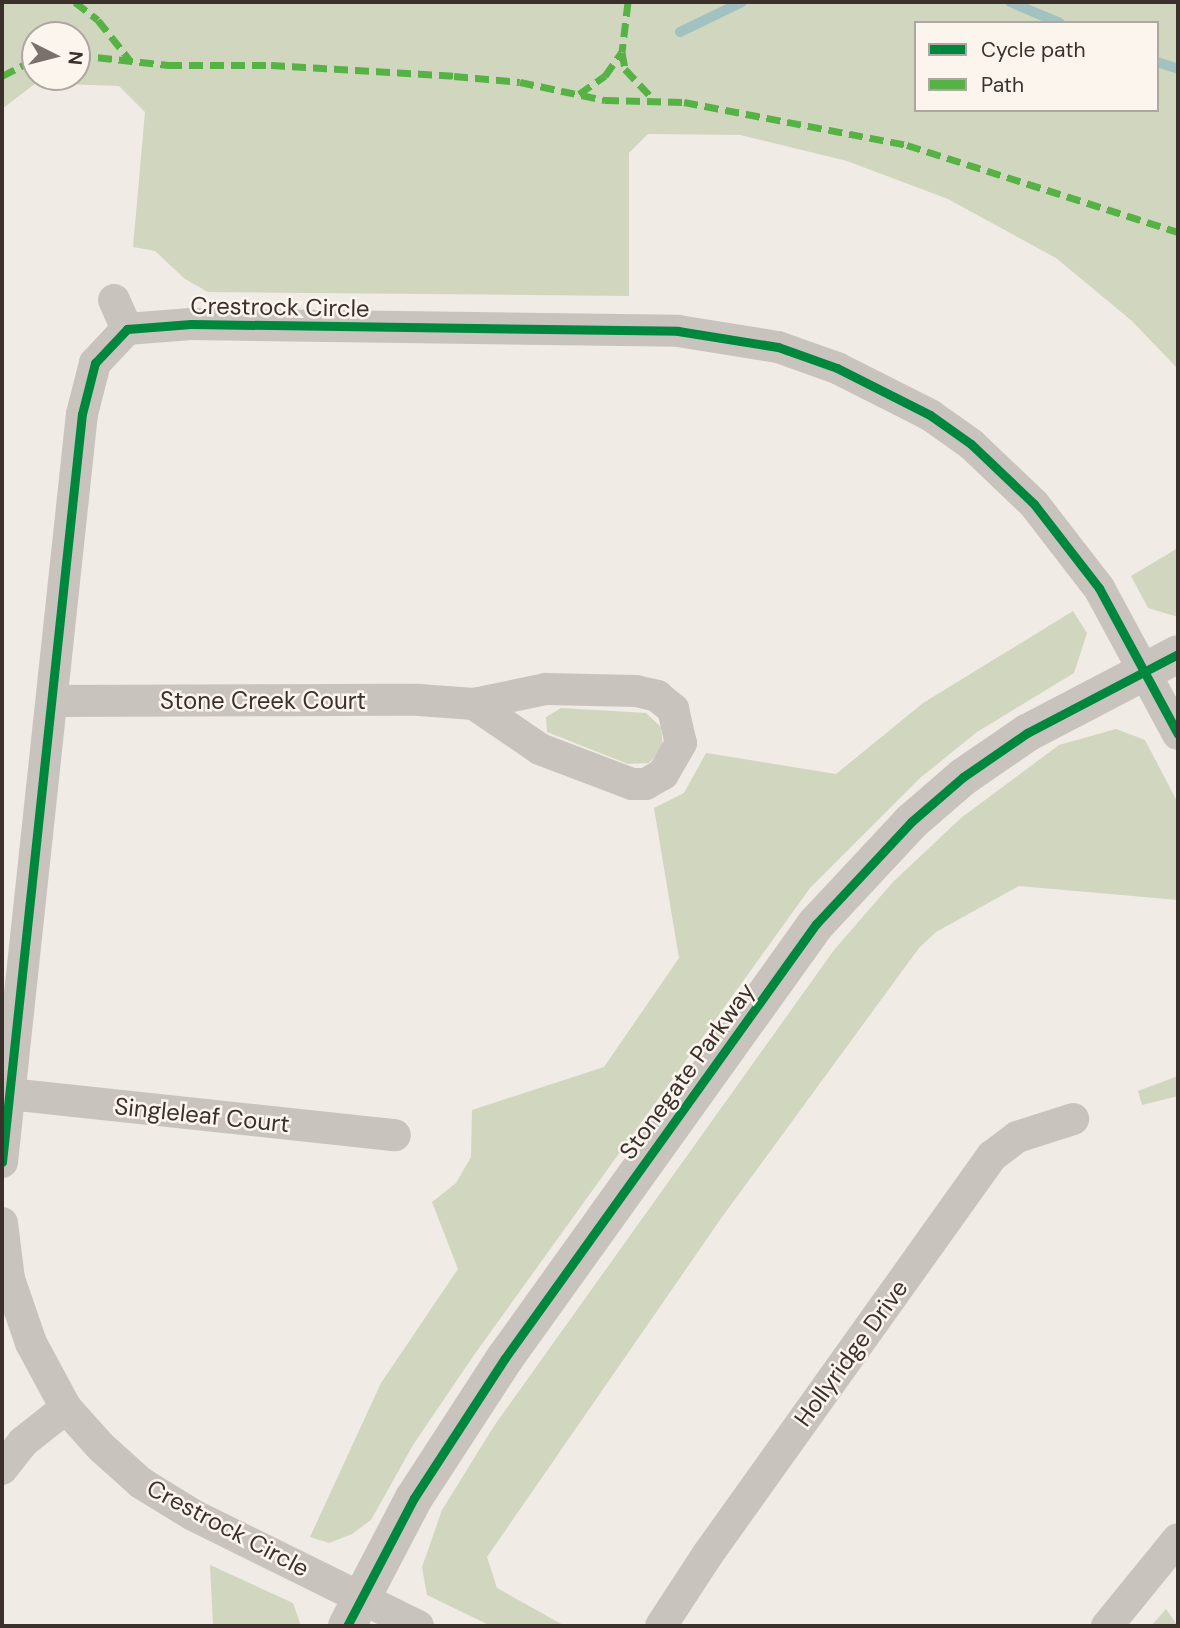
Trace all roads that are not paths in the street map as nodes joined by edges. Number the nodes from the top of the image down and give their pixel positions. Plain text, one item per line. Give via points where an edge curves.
1 (114, 300) dead end
2 (127, 330) junction
3 (1178, 654) edge
4 (1144, 670) junction
5 (53, 701) junction
6 (474, 704) junction
7 (1178, 734) edge
8 (9, 1094) junction
9 (1073, 1119) dead end
10 (395, 1135) dead end
11 (2, 1162) edge
12 (2, 1223) edge
13 (66, 1408) junction
14 (2, 1469) edge
15 (1178, 1539) edge
16 (354, 1612) edge
17 (418, 1626) edge
18 (661, 1626) edge
19 (1107, 1626) edge

1 - 2 street
2 - 4 street, Crestrock Circle via 191,324 678,331 778,347 897,396 989,459 1077,555
2 - 5 street via 109,344 87,387
3 - 4 street, Stonegate Parkway
4 - 7 street, Crestrock Circle
4 - 16 street, Stonegate Parkway via 1027,733 963,777 904,830 816,924 505,1358 414,1498
5 - 6 street, Stone Creek Court via 419,700
5 - 8 street
6 - 6 street, Stone Creek Court via 540,749 632,784 646,784 663,774 681,743 673,709 657,696 636,691 546,689
8 - 10 street, Singleleaf Court
8 - 11 street
9 - 18 street, Hollyridge Drive via 1017,1137 992,1156 708,1553
12 - 13 street, Crestrock Circle via 19,1312
13 - 14 street via 23,1442
13 - 16 street, Crestrock Circle via 141,1483
15 - 19 street
16 - 17 street, Crestrock Circle

